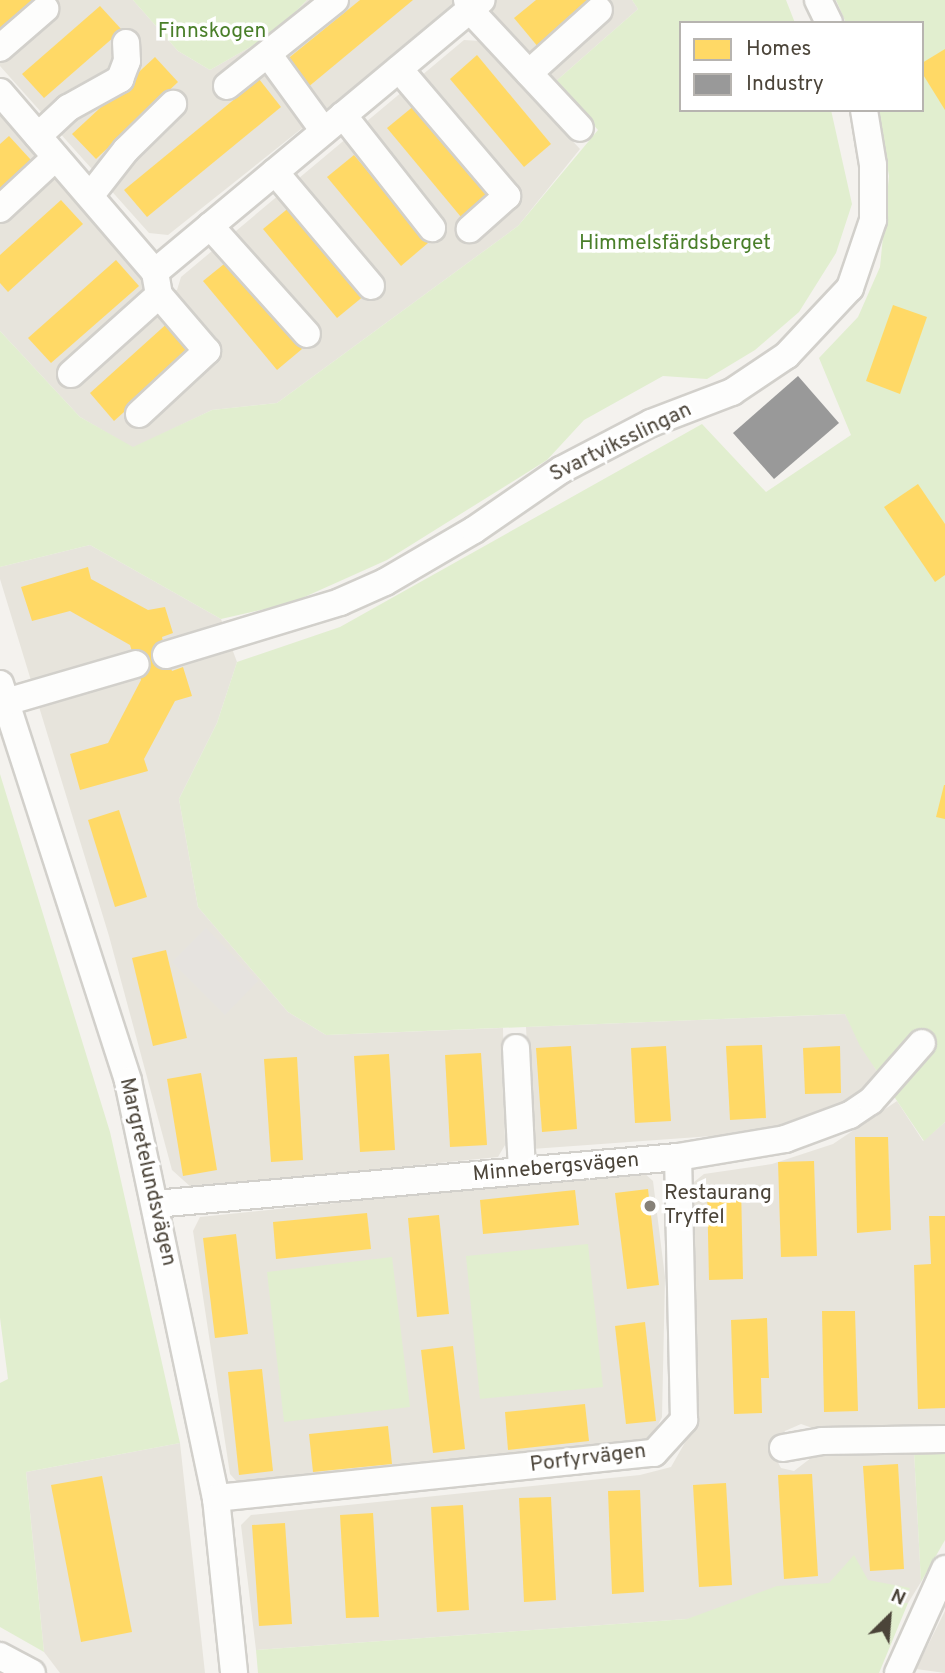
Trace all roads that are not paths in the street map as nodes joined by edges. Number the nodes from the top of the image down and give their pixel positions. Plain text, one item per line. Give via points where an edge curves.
1 (335, 0) edge
2 (818, 0) edge
3 (473, 3) edge
4 (45, 9) dead end
5 (599, 10) dead end
6 (828, 21) edge
7 (125, 43) dead end
8 (0, 48) edge
9 (268, 54) junction
10 (399, 69) junction
11 (529, 73) junction
12 (227, 86) dead end
13 (0, 92) edge
14 (173, 104) dead end
15 (864, 112) edge
16 (333, 123) junction
17 (580, 128) dead end
18 (38, 136) junction
19 (56, 157) junction
20 (275, 172) junction
21 (90, 196) junction
22 (0, 209) edge
23 (210, 226) junction
24 (432, 228) dead end
25 (470, 229) dead end
26 (157, 283) junction
27 (371, 286) dead end
28 (307, 334) dead end
29 (71, 373) dead end
30 (139, 414) dead end
31 (166, 655) dead end
32 (136, 664) dead end
33 (3, 693) edge
34 (922, 1043) dead end
35 (516, 1048) dead end
36 (677, 1157) junction
37 (522, 1171) junction
38 (156, 1204) junction
39 (945, 1439) edge
40 (783, 1448) dead end
41 (216, 1498) junction
42 (945, 1569) edge
43 (0, 1656) edge
44 (32, 1673) edge
45 (234, 1673) edge
46 (898, 1673) edge

1 - 9 street
2 - 6 street
3 - 10 street
3 - 11 street
4 - 8 street
5 - 11 street
7 - 18 street via 127,61 120,79 68,108
9 - 12 street
9 - 16 street
10 - 16 street
10 - 25 street via 507,196
11 - 17 street
13 - 18 street
14 - 21 street via 126,150
15 - 31 street, Svartviksslingan via 873,165 873,220 850,288 787,355 732,391 651,423 561,470 474,530 385,582 340,602
16 - 20 street
16 - 24 street
18 - 19 street
19 - 21 street
19 - 22 street
20 - 23 street
20 - 27 street
21 - 26 street
23 - 26 street
23 - 28 street
26 - 29 street
26 - 30 street via 207,351
32 - 33 street
33 - 38 street, Margretelundsvägen via 128,1081
34 - 36 street, Minnebergsvägen via 871,1101 850,1115 785,1139
35 - 37 street
36 - 37 street, Minnebergsvägen
36 - 41 street, Porfyrvägen via 684,1420 654,1453
37 - 38 street, Minnebergsvägen
38 - 41 street, Margretelundsvägen
39 - 40 street via 822,1441
41 - 45 street, Margretelundsvägen
42 - 46 street
43 - 44 street

